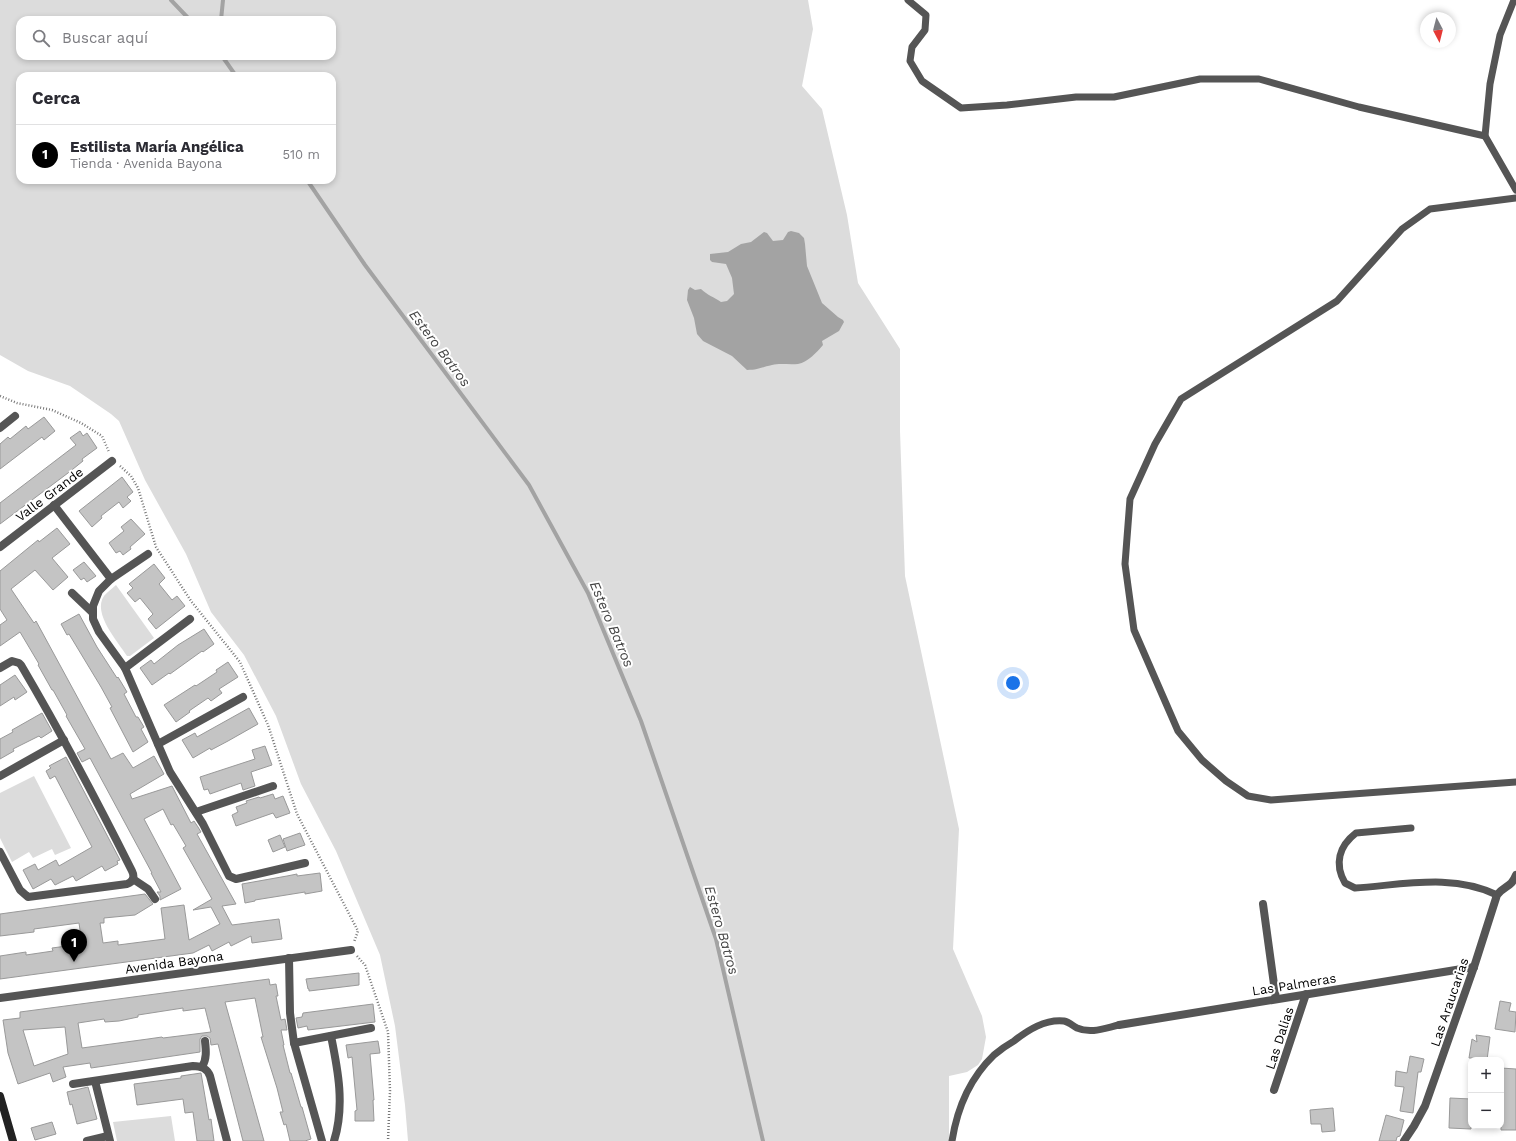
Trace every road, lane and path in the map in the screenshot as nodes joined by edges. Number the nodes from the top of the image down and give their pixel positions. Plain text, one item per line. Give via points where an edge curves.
1 (908, 0) edge
2 (1514, 0) edge
3 (1485, 136) junction
4 (1516, 190) edge
5 (1516, 198) edge
6 (0, 396) edge
7 (15, 416) dead end
8 (0, 428) edge
9 (112, 461) joint
10 (54, 505) junction
11 (0, 547) edge
12 (148, 554) dead end
13 (111, 579) junction
14 (72, 593) dead end
15 (92, 612) junction
16 (190, 619) dead end
17 (0, 668) edge
18 (125, 668) junction
19 (243, 697) dead end
20 (64, 740) junction
21 (158, 744) junction
22 (0, 776) edge
23 (1516, 782) edge
24 (273, 786) dead end
25 (196, 812) junction
26 (1411, 828) dead end
27 (0, 852) edge
28 (305, 863) dead end
29 (1516, 875) edge
30 (133, 879) junction
31 (1513, 885) edge
32 (1497, 895) junction
33 (155, 899) dead end
34 (1263, 904) dead end
35 (351, 950) joint
36 (289, 958) junction
37 (1474, 967) junction
38 (1306, 994) junction
39 (0, 998) edge
40 (1276, 999) junction
41 (1119, 1025) joint
42 (371, 1028) dead end
43 (331, 1036) junction
44 (205, 1041) dead end
45 (294, 1043) junction
46 (202, 1067) junction
47 (94, 1081) junction
48 (73, 1084) dead end
49 (1274, 1090) dead end
50 (0, 1096) edge
51 (109, 1138) edge
52 (13, 1141) edge
53 (87, 1141) edge
54 (227, 1141) edge
55 (322, 1141) edge
56 (334, 1141) edge
57 (388, 1141) edge
58 (952, 1141) edge
59 (1404, 1141) edge

1 - 3 lane via 926,15 926,30 912,47 910,61 922,82 961,108 1076,97 1114,97 1200,79 1259,79 1359,107
2 - 3 lane via 1500,35 1490,84
3 - 4 lane
5 - 23 lane via 1430,209 1402,229 1337,301 1181,399 1155,444 1130,499 1125,564 1134,630 1178,731 1202,760 1248,796 1272,800
6 - 9 path via 17,403 52,410 102,436
7 - 8 street
9 - 10 street, Valle Grande
10 - 11 street, Valle Grande
10 - 13 street
12 - 13 street
13 - 15 street via 96,595
14 - 15 street
15 - 18 street via 98,632
16 - 18 street
17 - 20 street via 12,661 19,663
18 - 21 street
19 - 21 street
20 - 22 street
20 - 30 street via 132,871
21 - 25 street via 170,772
24 - 25 street
25 - 28 street via 231,878
26 - 32 lane via 1356,833 1350,838 1339,856 1339,871 1345,883 1355,888 1450,882 1474,886
27 - 30 street via 20,890 28,897 127,884
29 - 31 street
30 - 33 street via 148,889
31 - 32 street via 1501,890
32 - 37 street, Las Araucarias
34 - 40 street
35 - 36 street, Avenida Bayona
35 - 57 path via 365,965 388,1032
36 - 39 street, Avenida Bayona
36 - 45 street via 290,1014
37 - 38 street, Las Palmeras
37 - 59 street, Las Araucarias via 1425,1106
38 - 40 street, Las Palmeras
38 - 49 street, Las Dalias
40 - 41 street, Las Palmeras
41 - 58 lane via 1089,1031 1065,1021 1031,1028 1025,1032 994,1055 973,1080 961,1107
42 - 43 street
43 - 45 street
43 - 56 street via 340,1096 339,1121
44 - 46 street via 206,1053
45 - 55 street
46 - 47 street via 193,1066
46 - 54 street via 210,1076
47 - 48 street
47 - 51 street
50 - 52 main road
51 - 53 street

